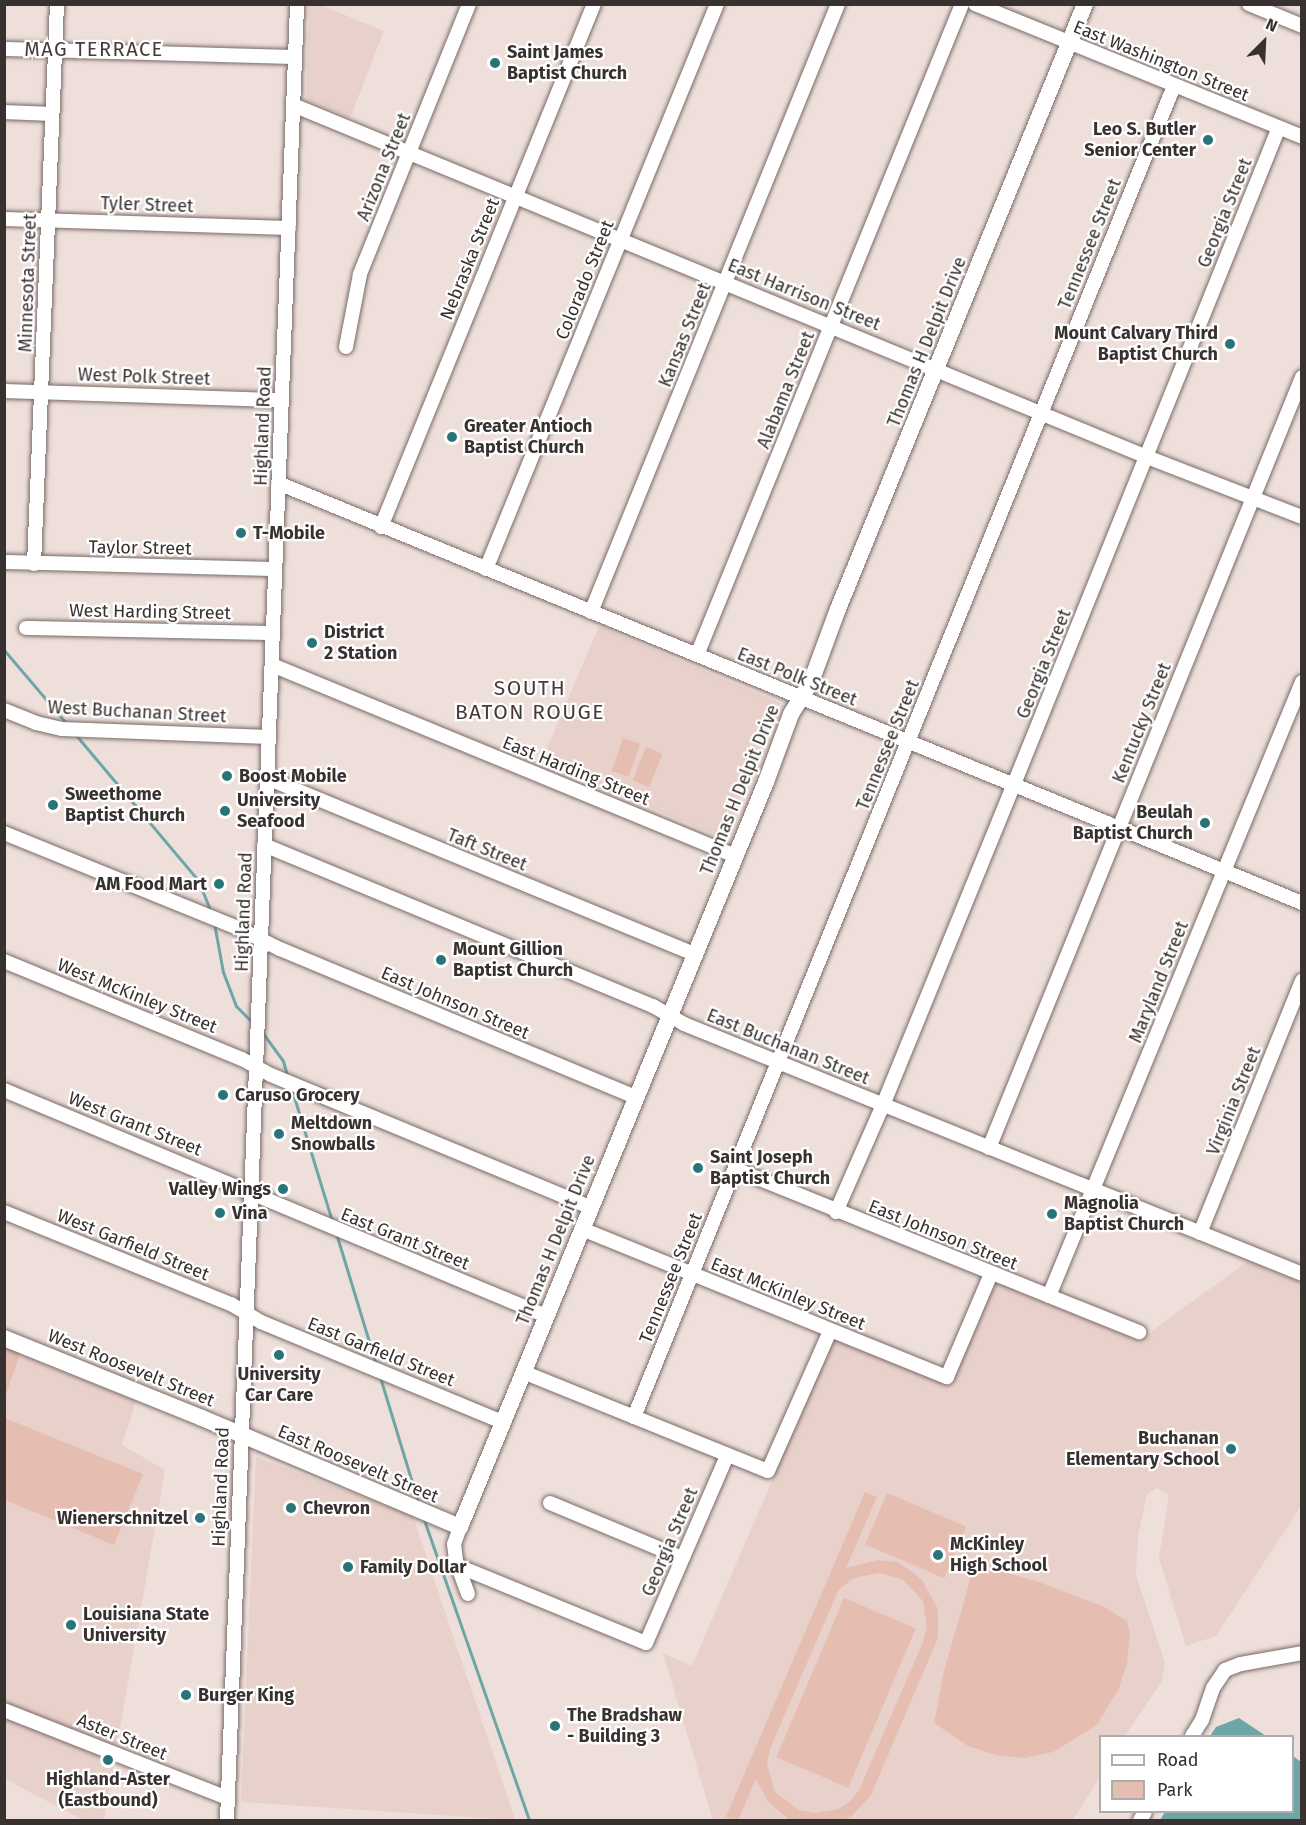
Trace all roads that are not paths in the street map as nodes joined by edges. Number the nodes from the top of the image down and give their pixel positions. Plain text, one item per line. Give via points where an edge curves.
1 (57, 4) edge
2 (297, 4) edge
3 (469, 4) edge
4 (594, 4) edge
5 (717, 4) edge
6 (838, 4) edge
7 (962, 4) edge
8 (975, 4) edge
9 (1085, 4) edge
10 (1249, 4) edge
11 (1302, 26) edge
12 (1070, 44) junction
13 (4, 49) edge
14 (55, 51) junction
15 (295, 57) junction
16 (1174, 86) junction
17 (293, 105) junction
18 (4, 112) edge
19 (52, 114) junction
20 (1279, 128) junction
21 (1300, 134) edge
22 (408, 153) junction
23 (515, 197) junction
24 (4, 219) edge
25 (48, 220) junction
26 (289, 228) junction
27 (620, 240) junction
28 (726, 283) junction
29 (832, 326) junction
30 (346, 347) dead end
31 (938, 369) junction
32 (1302, 377) edge
33 (4, 391) edge
34 (42, 393) junction
35 (282, 400) junction
36 (1040, 412) junction
37 (1147, 457) junction
38 (278, 483) junction
39 (1253, 497) junction
40 (1302, 517) edge
41 (381, 527) junction
42 (4, 561) edge
43 (34, 564) junction
44 (275, 569) junction
45 (486, 569) junction
46 (591, 612) junction
47 (26, 628) dead end
48 (273, 633) junction
49 (697, 655) junction
50 (272, 665) junction
51 (1302, 682) edge
52 (801, 698) junction
53 (4, 710) edge
54 (269, 737) junction
55 (909, 742) junction
56 (267, 778) junction
57 (1014, 784) junction
58 (1120, 827) junction
59 (4, 833) edge
60 (264, 845) junction
61 (734, 855) junction
62 (1224, 871) junction
63 (1302, 903) edge
64 (261, 940) junction
65 (694, 954) junction
66 (4, 961) edge
67 (1302, 981) edge
68 (669, 1016) junction
69 (256, 1060) junction
70 (778, 1062) junction
71 (4, 1090) edge
72 (635, 1097) junction
73 (883, 1105) junction
74 (989, 1148) junction
75 (735, 1169) junction
76 (1093, 1190) junction
77 (251, 1193) junction
78 (590, 1207) junction
79 (4, 1212) edge
80 (836, 1212) junction
81 (582, 1229) junction
82 (1200, 1233) junction
83 (692, 1274) junction
84 (991, 1274) junction
85 (1302, 1274) edge
86 (1049, 1296) junction
87 (246, 1314) junction
88 (546, 1316) junction
89 (830, 1331) junction
90 (1139, 1332) dead end
91 (4, 1338) edge
92 (524, 1372) junction
93 (634, 1417) junction
94 (503, 1422) junction
95 (242, 1435) junction
96 (727, 1456) junction
97 (550, 1503) dead end
98 (453, 1524) junction
99 (682, 1558) junction
100 (458, 1566) junction
101 (468, 1594) dead end
102 (1302, 1653) edge
103 (4, 1710) edge
104 (1193, 1735) edge
105 (227, 1798) junction
106 (226, 1821) edge

1 - 14 street, Minnesota Street
2 - 15 street, Highland Road
3 - 22 street, Arizona Street
4 - 23 street, Nebraska Street
5 - 27 street, Colorado Street
6 - 28 street, Kansas Street
7 - 29 street, Alabama Street
8 - 12 street, East Washington Street
9 - 12 main road, Thomas H Delpit Drive
10 - 11 street
12 - 16 street, East Washington Street
12 - 31 main road, Thomas H Delpit Drive
13 - 14 street
14 - 15 street
14 - 19 street, Minnesota Street
15 - 17 street, Highland Road
16 - 20 street, East Washington Street
16 - 36 street, Tennessee Street
17 - 22 street, East Harrison Street
17 - 26 street, Highland Road
18 - 19 street
19 - 25 street, Minnesota Street
20 - 21 street, East Washington Street
20 - 37 street, Georgia Street
22 - 23 street, East Harrison Street
22 - 30 street, Arizona Street via 360,274
23 - 27 street, East Harrison Street
23 - 41 street, Nebraska Street
24 - 25 street, Tyler Street
25 - 26 street, Tyler Street
25 - 34 street, Minnesota Street
26 - 35 street, Highland Road
27 - 28 street, East Harrison Street
27 - 45 street, Colorado Street
28 - 29 street, East Harrison Street
28 - 46 street, Kansas Street
29 - 31 street, East Harrison Street
29 - 49 street, Alabama Street
31 - 36 street, East Harrison Street
31 - 52 main road, Thomas H Delpit Drive via 811,682
32 - 39 street, Kentucky Street
33 - 34 street, West Polk Street
34 - 35 street, West Polk Street
34 - 43 street, Minnesota Street
35 - 38 street, Highland Road
36 - 37 street, East Harrison Street
36 - 55 street, Tennessee Street
37 - 39 street, East Harrison Street
37 - 57 street, Georgia Street
38 - 41 street, East Polk Street
38 - 44 street, Highland Road
39 - 40 street, East Harrison Street
39 - 58 street, Kentucky Street
41 - 45 street, East Polk Street
42 - 43 street, Taylor Street
43 - 44 street, Taylor Street
44 - 48 street, Highland Road
45 - 46 street, East Polk Street
46 - 49 street, East Polk Street
47 - 48 street, West Harding Street
48 - 50 street, Highland Road
49 - 52 street, East Polk Street
50 - 54 street, Highland Road
50 - 61 street, East Harding Street
51 - 62 street, Maryland Street
52 - 55 street, East Polk Street
52 - 61 main road, Thomas H Delpit Drive
53 - 54 street, West Buchanan Street via 62,729
54 - 56 street, Highland Road
55 - 57 street, East Polk Street
55 - 70 street, Tennessee Street
56 - 60 street, Highland Road
56 - 65 street, Taft Street
57 - 58 street, East Polk Street
57 - 73 street, Georgia Street
58 - 62 street, East Polk Street
58 - 74 street, Kentucky Street
59 - 64 street, East Johnson Street
60 - 64 street, Highland Road
60 - 68 street, East Buchanan Street
61 - 65 main road, Thomas H Delpit Drive
62 - 63 street, East Polk Street
62 - 76 street, Maryland Street
64 - 69 street, Highland Road
64 - 72 street, East Johnson Street
65 - 68 main road, Thomas H Delpit Drive
66 - 69 street, West McKinley Street
67 - 82 street, Virginia Street
68 - 70 street, East Buchanan Street
68 - 72 main road, Thomas H Delpit Drive
69 - 77 street, Highland Road
69 - 78 street via 274,1076
70 - 73 street, East Buchanan Street
70 - 75 street, Tennessee Street
71 - 77 street, West Grant Street
72 - 78 main road, Thomas H Delpit Drive
73 - 74 street, East Buchanan Street
73 - 80 street, Georgia Street
74 - 76 street, East Buchanan Street
75 - 80 street, East Johnson Street
75 - 83 street, Tennessee Street
76 - 82 street, East Buchanan Street
76 - 86 street, Maryland Street
77 - 87 street, Highland Road
77 - 88 street, East Grant Street
78 - 81 main road, Thomas H Delpit Drive
79 - 87 street, West Garfield Street via 231,1304
80 - 84 street, East Johnson Street
81 - 83 street, East McKinley Street
81 - 88 main road, Thomas H Delpit Drive
82 - 85 street, East Buchanan Street
83 - 89 street, East McKinley Street
83 - 93 street, Tennessee Street
84 - 86 street, East Johnson Street
84 - 89 street, East McKinley Street via 947,1377
86 - 90 street, East Johnson Street
87 - 94 street, East Garfield Street
87 - 95 street, Highland Road
88 - 92 main road, Thomas H Delpit Drive
89 - 96 street via 768,1472
91 - 95 main road, West Roosevelt Street
92 - 93 street
92 - 94 main road, Thomas H Delpit Drive
93 - 96 street
94 - 98 main road, Thomas H Delpit Drive
95 - 98 main road, East Roosevelt Street
95 - 105 street, Highland Road
96 - 99 street, Georgia Street
97 - 99 street
98 - 100 street, Thomas H Delpit Drive
99 - 100 street, Georgia Street via 646,1643
100 - 101 street, Thomas H Delpit Drive
102 - 104 street via 1225,1670
103 - 105 street, Aster Street
105 - 106 street, Highland Road

